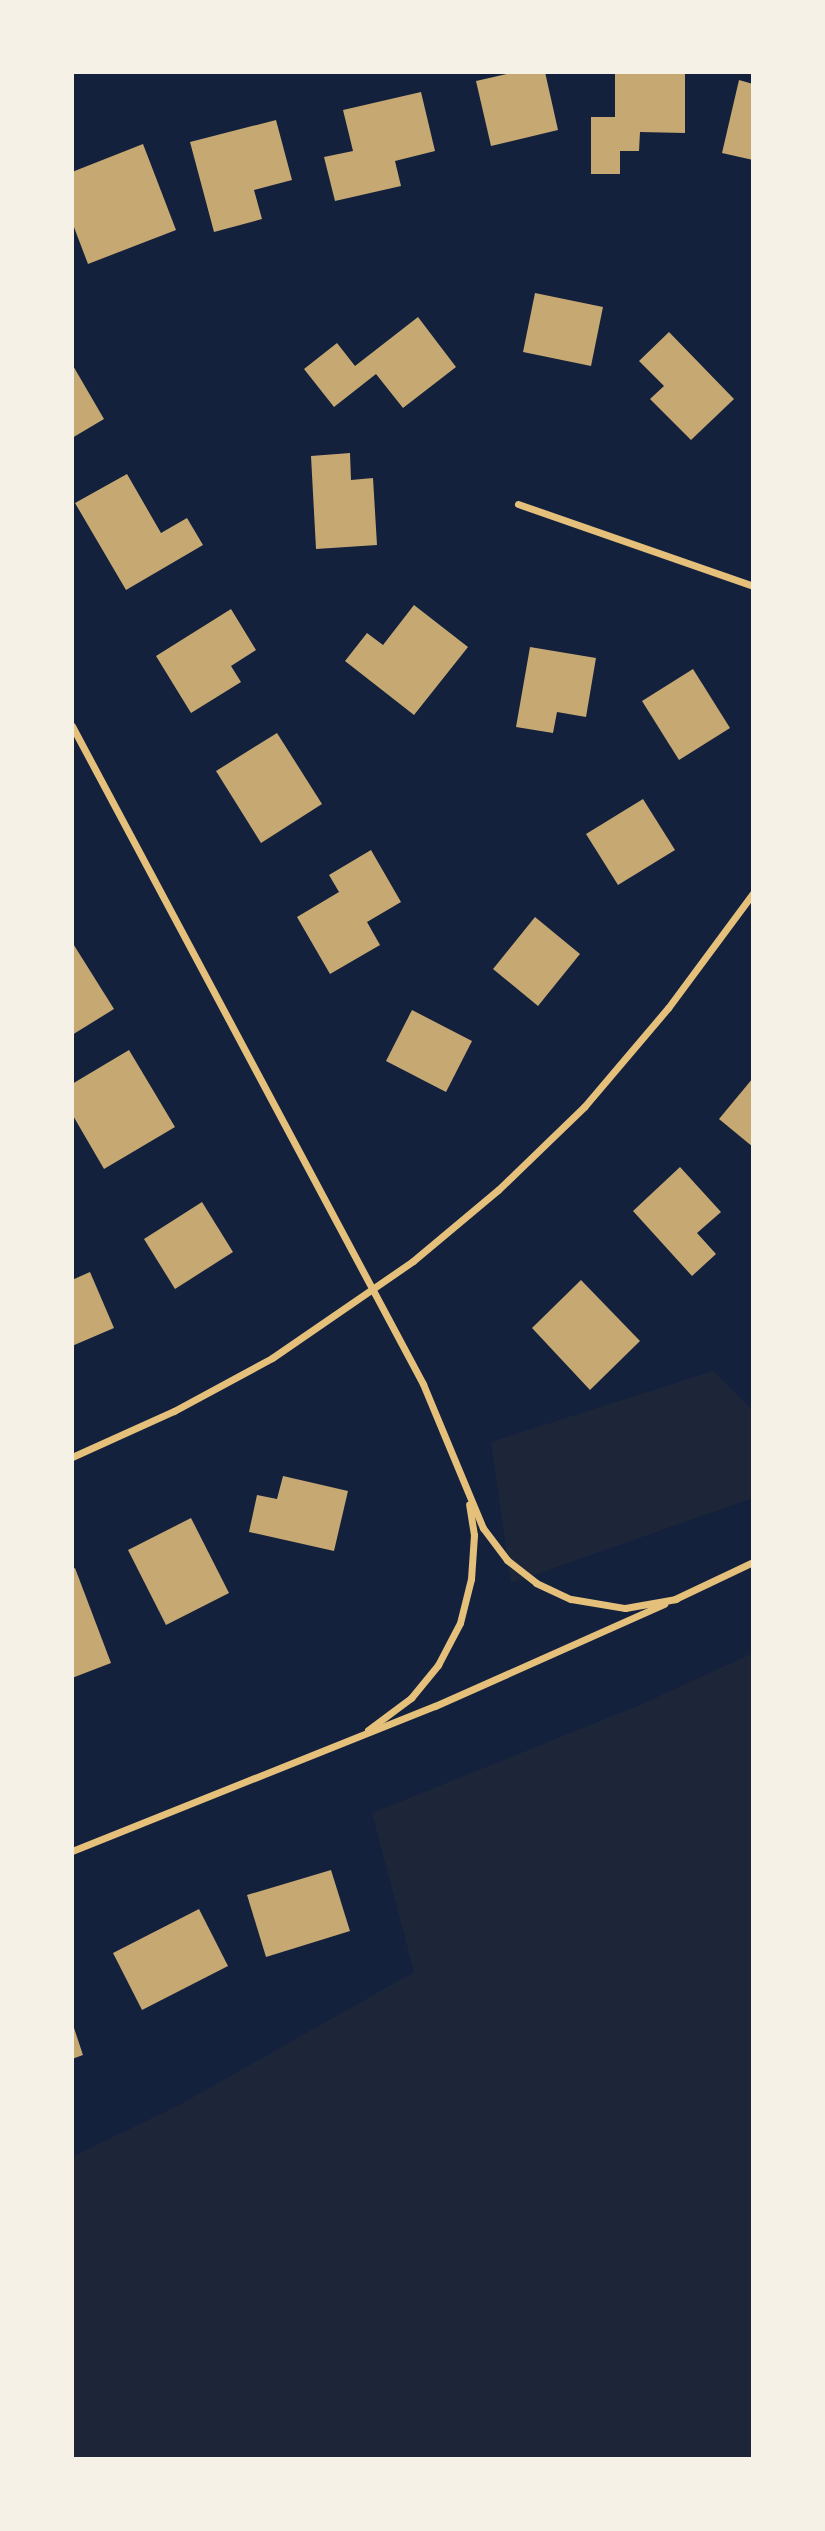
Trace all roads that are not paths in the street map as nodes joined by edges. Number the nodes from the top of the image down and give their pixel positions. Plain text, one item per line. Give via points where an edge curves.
1 (518, 504) dead end
2 (753, 586) edge
3 (72, 726) edge
4 (753, 893) edge
5 (374, 1290) junction
6 (72, 1457) edge
7 (467, 1493) junction
8 (753, 1562) edge
9 (676, 1599) junction
10 (350, 1741) junction
11 (72, 1851) edge

1 - 2 street
3 - 5 street
4 - 5 street via 668,1009 584,1107 498,1190
5 - 6 street via 272,1358 174,1411
5 - 7 street via 423,1384
7 - 9 street via 499,1549 536,1583 570,1599 607,1607
7 - 10 street via 474,1535 471,1579 460,1623 438,1665 411,1698
8 - 9 street
9 - 10 street
10 - 11 street

